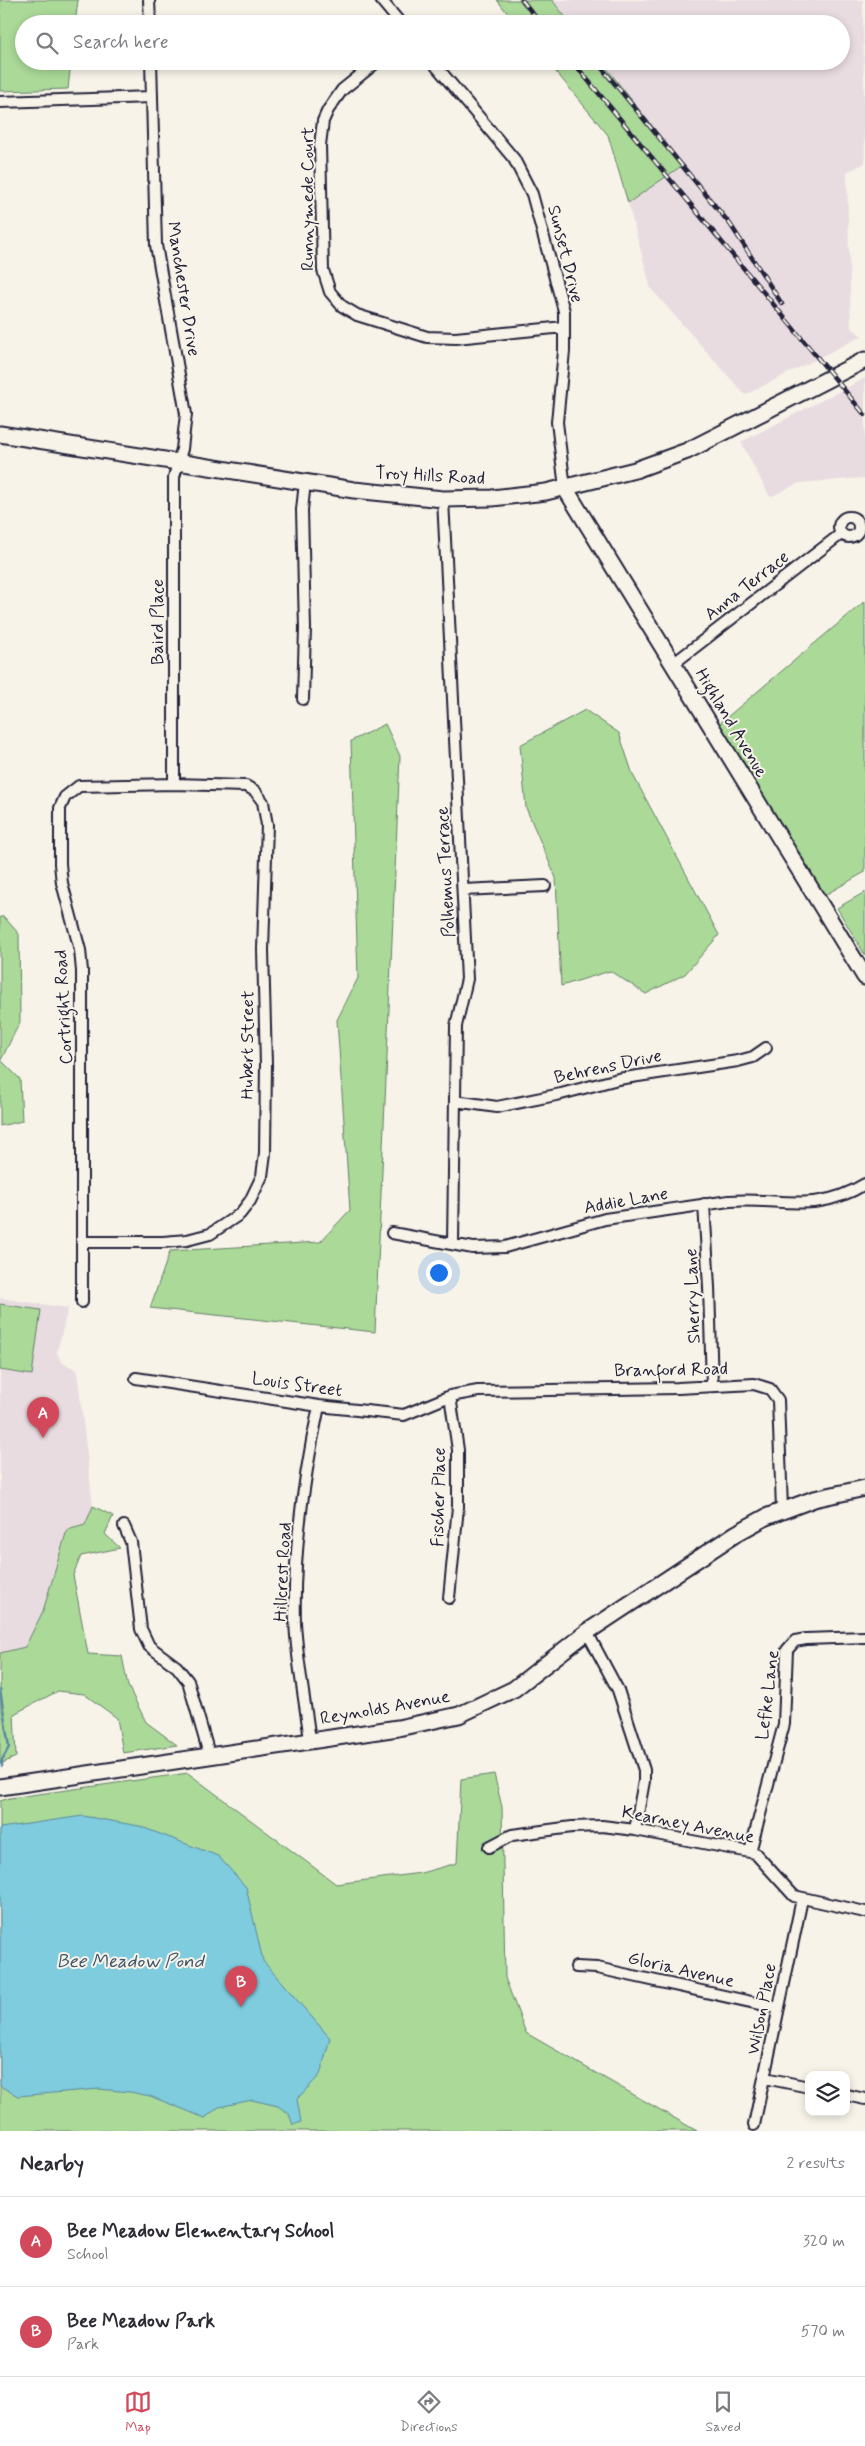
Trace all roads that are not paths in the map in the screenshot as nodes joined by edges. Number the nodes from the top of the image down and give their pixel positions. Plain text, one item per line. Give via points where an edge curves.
1 (149, 0) edge
2 (382, 0) edge
3 (150, 15) edge
4 (394, 15) edge
5 (151, 70) edge
6 (367, 70) edge
7 (440, 70) edge
8 (152, 97) junction
9 (0, 102) edge
10 (564, 327) junction
11 (865, 360) edge
12 (0, 434) edge
13 (178, 461) junction
14 (305, 482) junction
15 (566, 488) junction
16 (444, 499) junction
17 (841, 534) dead end
18 (673, 664) junction
19 (303, 699) dead end
20 (174, 784) junction
21 (545, 886) dead end
22 (463, 890) junction
23 (865, 977) edge
24 (766, 1048) dead end
25 (454, 1101) junction
26 (865, 1184) edge
27 (704, 1204) junction
28 (392, 1233) dead end
29 (82, 1242) junction
30 (453, 1243) junction
31 (82, 1302) dead end
32 (136, 1378) dead end
33 (712, 1386) junction
34 (450, 1396) junction
35 (319, 1406) junction
36 (865, 1488) edge
37 (782, 1509) junction
38 (124, 1526) dead end
39 (449, 1598) dead end
40 (587, 1632) junction
41 (865, 1637) edge
42 (310, 1740) junction
43 (209, 1754) junction
44 (0, 1787) edge
45 (635, 1830) junction
46 (489, 1847) dead end
47 (750, 1852) junction
48 (802, 1899) junction
49 (865, 1912) edge
50 (576, 1967) dead end
51 (778, 2008) junction
52 (765, 2078) junction
53 (805, 2086) edge
54 (850, 2096) edge
55 (865, 2100) edge
56 (754, 2125) dead end

1 - 3 street
2 - 4 street
5 - 8 street, Manchester Drive
6 - 10 street, Runnymede Court via 342,90 323,121 320,145 323,270 330,292 342,306 357,315 427,337 456,338
7 - 10 street, Sunset Drive via 514,159 528,182 564,311
8 - 9 street
8 - 13 street, Manchester Drive via 156,245 186,414
10 - 15 street, Sunset Drive via 557,422
11 - 15 street, Troy Hills Road via 687,450 635,470
12 - 13 street, Troy Hills Road
13 - 14 street, Troy Hills Road
13 - 20 street, Baird Place via 174,477
14 - 16 street, Troy Hills Road via 364,492
14 - 19 street via 302,510
15 - 16 street, Troy Hills Road via 492,498
15 - 18 street, Highland Avenue
16 - 22 street, Polhemus Terrace
17 - 18 street, Anna Terrace
18 - 23 street, Highland Avenue
20 - 29 street, Cortright Road via 79,786 69,792 60,808 62,883 80,950 82,971
20 - 29 street, Hubert Street via 246,786 260,797 266,814 263,950 266,1064 262,1176 240,1214 210,1234 163,1242
21 - 22 street
22 - 25 street, Polhemus Terrace via 467,979 456,1026
24 - 25 street, Behrens Drive via 753,1057 738,1061 618,1078 497,1107
25 - 30 street, Polhemus Terrace
26 - 27 street, Addie Lane via 821,1202 785,1204 745,1200
27 - 30 street, Addie Lane via 605,1219 505,1247 473,1248
27 - 33 street, Sherry Lane
28 - 30 street, Addie Lane
29 - 31 street, Cortright Road
32 - 35 street, Louis Street
33 - 34 street, Branford Road via 478,1391
33 - 37 street, Branford Road via 754,1384 775,1394 780,1429
34 - 35 street, Louis Street via 404,1415
34 - 39 street, Fischer Place via 458,1450 458,1507
35 - 42 street, Hillcrest Road via 301,1521 296,1584 296,1631
36 - 37 street, Reynolds Avenue
37 - 40 street, Reynolds Avenue via 737,1534
38 - 43 street via 131,1542 141,1629 150,1646 177,1667 188,1681
40 - 42 street, Reynolds Avenue via 514,1690 471,1711 424,1724
40 - 45 street via 618,1690 644,1770
41 - 47 street, Lefke Lane via 806,1639 795,1641 787,1650 784,1724
42 - 43 street, Reynolds Avenue
43 - 44 street, Reynolds Avenue
45 - 46 street, Kearney Avenue via 572,1827 512,1835
45 - 47 street, Kearney Avenue
47 - 48 street, Kearney Avenue via 764,1860 789,1892
48 - 49 street, Kearney Avenue
48 - 51 street, Wilson Place
50 - 51 street, Gloria Avenue via 597,1968
51 - 52 street, Wilson Place
52 - 53 street
52 - 56 street, Wilson Place
54 - 55 street

